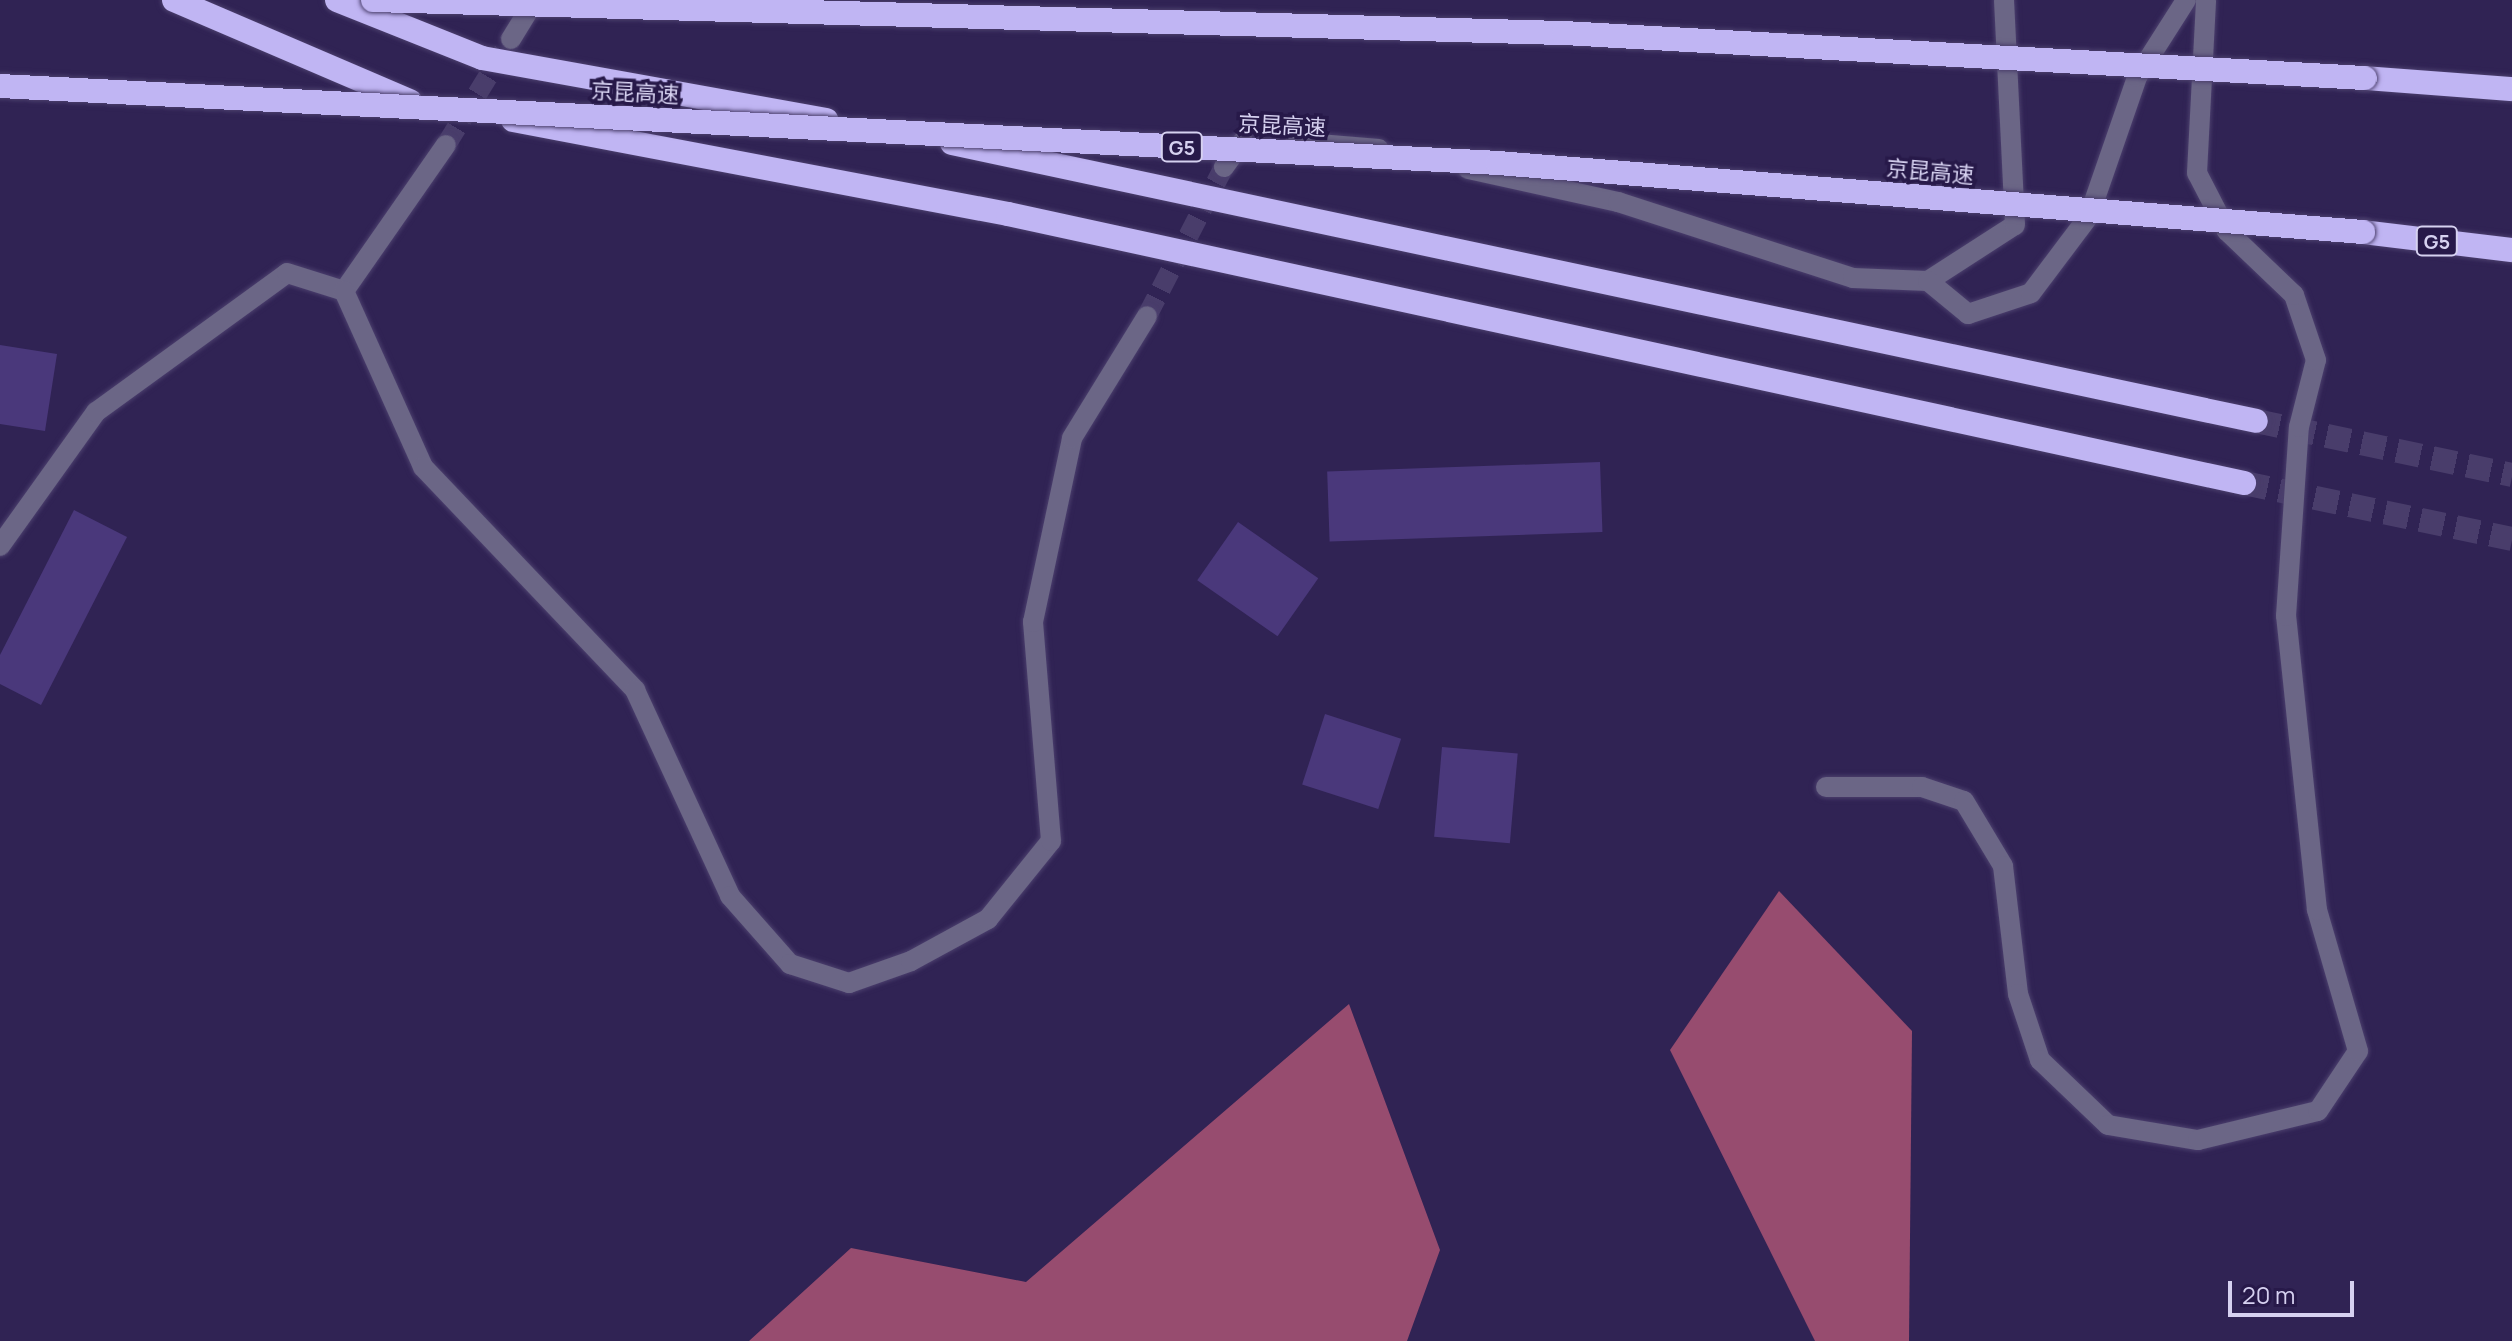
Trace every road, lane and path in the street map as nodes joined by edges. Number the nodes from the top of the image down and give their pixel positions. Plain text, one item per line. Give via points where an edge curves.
1 (174, 0) edge
2 (337, 0) edge
3 (373, 0) edge
4 (535, 0) edge
5 (2004, 0) edge
6 (2186, 0) edge
7 (2206, 0) edge
8 (511, 39) tunnel mouth
9 (0, 86) edge
10 (2512, 89) edge
11 (446, 145) tunnel mouth
12 (1224, 167) tunnel mouth
13 (2512, 250) edge
14 (1928, 281) junction
15 (344, 291) junction
16 (1147, 316) tunnel mouth
17 (2256, 421) tunnel mouth
18 (2244, 483) tunnel mouth
19 (0, 546) edge
20 (1826, 787) dead end

1 - 18 highway via 387,96 1008,214
2 - 17 highway via 482,58 1057,162
3 - 10 highway, bridge via 1564,33
4 - 8 street
5 - 14 street via 2015,225
6 - 14 street via 2137,77 2089,216 2031,293 1968,314
7 - 20 street via 2197,173 2227,231 2294,295 2316,360 2299,427 2286,616 2317,910 2358,1051 2318,1111 2198,1140 2108,1125 2040,1060 2018,994 2003,866 1964,801 1922,787
9 - 13 highway, 京昆高速 / G5, bridge via 1498,163 2363,232
11 - 15 street
12 - 14 street via 1241,141 1346,142 1618,202 1853,278
15 - 16 street via 423,467 635,690 730,896 790,964 849,983 911,961 988,919 1051,841 1033,622 1072,438
15 - 19 street via 287,273 96,412

